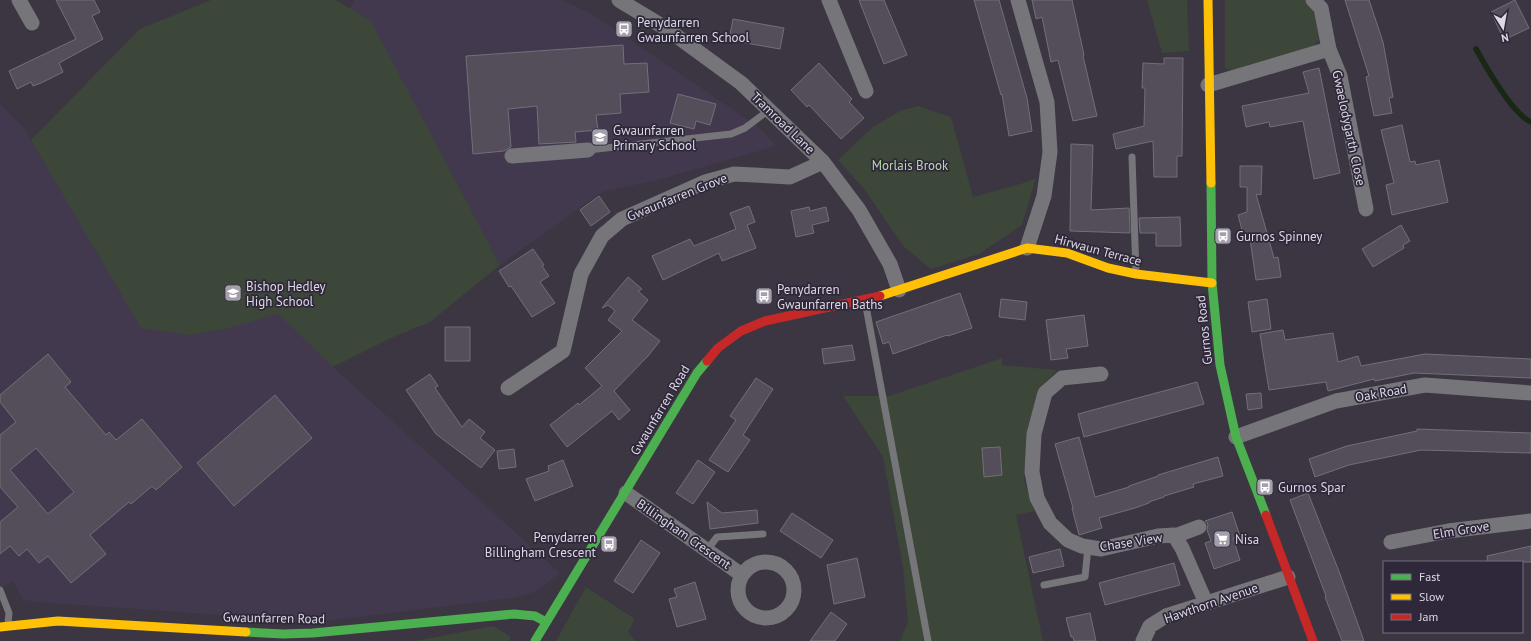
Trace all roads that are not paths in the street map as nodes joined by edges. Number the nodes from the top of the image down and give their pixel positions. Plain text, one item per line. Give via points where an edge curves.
1 (20, 0) edge
2 (619, 0) edge
3 (829, 0) edge
4 (1018, 0) edge
5 (1208, 0) edge
6 (1313, 0) edge
7 (32, 23) dead end
8 (1329, 48) junction
9 (1208, 85) junction
10 (866, 91) dead end
11 (769, 110) junction
12 (588, 150) joint
13 (512, 156) dead end
14 (1132, 157) dead end
15 (823, 162) junction
16 (1366, 210) dead end
17 (1027, 248) junction
18 (1136, 274) junction
19 (1212, 283) junction
20 (899, 290) junction
21 (865, 300) junction
22 (1101, 374) dead end
23 (508, 388) dead end
24 (1531, 393) edge
25 (1236, 437) junction
26 (626, 493) junction
27 (1531, 521) edge
28 (1199, 527) dead end
29 (763, 534) dead end
30 (1175, 536) junction
31 (1391, 542) dead end
32 (1088, 547) junction
33 (707, 550) junction
34 (742, 575) dead end
35 (1288, 577) junction
36 (1044, 585) dead end
37 (0, 590) edge
38 (1206, 603) junction
39 (546, 622) junction
40 (4, 627) edge
41 (535, 641) edge
42 (928, 641) edge
43 (1142, 641) edge
44 (1313, 641) edge

1 - 7 street
2 - 11 street, Tramroad Lane via 667,29 741,82
3 - 10 street
4 - 17 street via 1047,102 1050,152 1044,196
5 - 9 street, Gurnos Road
6 - 8 street, Gwaelodygarth Close via 1321,8
8 - 9 street
8 - 16 street, Gwaelodygarth Close via 1340,76
9 - 19 street, Gurnos Road
11 - 12 lane via 745,128 730,134
11 - 15 street, Tramroad Lane
12 - 13 street
14 - 18 lane
15 - 20 street, Tramroad Lane via 859,210 890,264
15 - 23 street, Gwaunfarren Grove via 790,177 734,174 705,182 622,219 602,236 581,274 563,351
17 - 18 street, Hirwaun Terrace via 1067,253 1108,268
17 - 20 street, Hirwaun Terrace
18 - 19 street, Hirwaun Terrace
19 - 25 street, Gurnos Road via 1220,365
20 - 21 street, Hirwaun Terrace
21 - 26 street, Gwaunfarren Road via 766,320 741,331 718,348 697,373
21 - 42 lane
22 - 32 street, Chase View via 1062,378 1045,393 1034,434 1032,472 1037,498 1050,523 1068,540
24 - 25 street, Oak Road via 1425,385 1336,401
25 - 35 street, Gurnos Road
26 - 33 street, Billingham Crescent
26 - 39 street, Gwaunfarren Road
27 - 31 street, Elm Grove via 1448,531
28 - 30 street
29 - 33 lane via 717,537
30 - 32 street, Chase View via 1158,536 1101,549
30 - 38 street, Chase View
32 - 36 lane via 1085,577
33 - 34 street, Billingham Crescent
35 - 38 street, Hawthorn Avenue
35 - 44 street, Gurnos Road
37 - 40 lane via 9,613
38 - 43 street, Hawthorn Avenue via 1166,616 1150,626
39 - 40 street, Gwaunfarren Road via 535,616 514,614 314,634 58,621
39 - 41 street, Gwaunfarren Road

